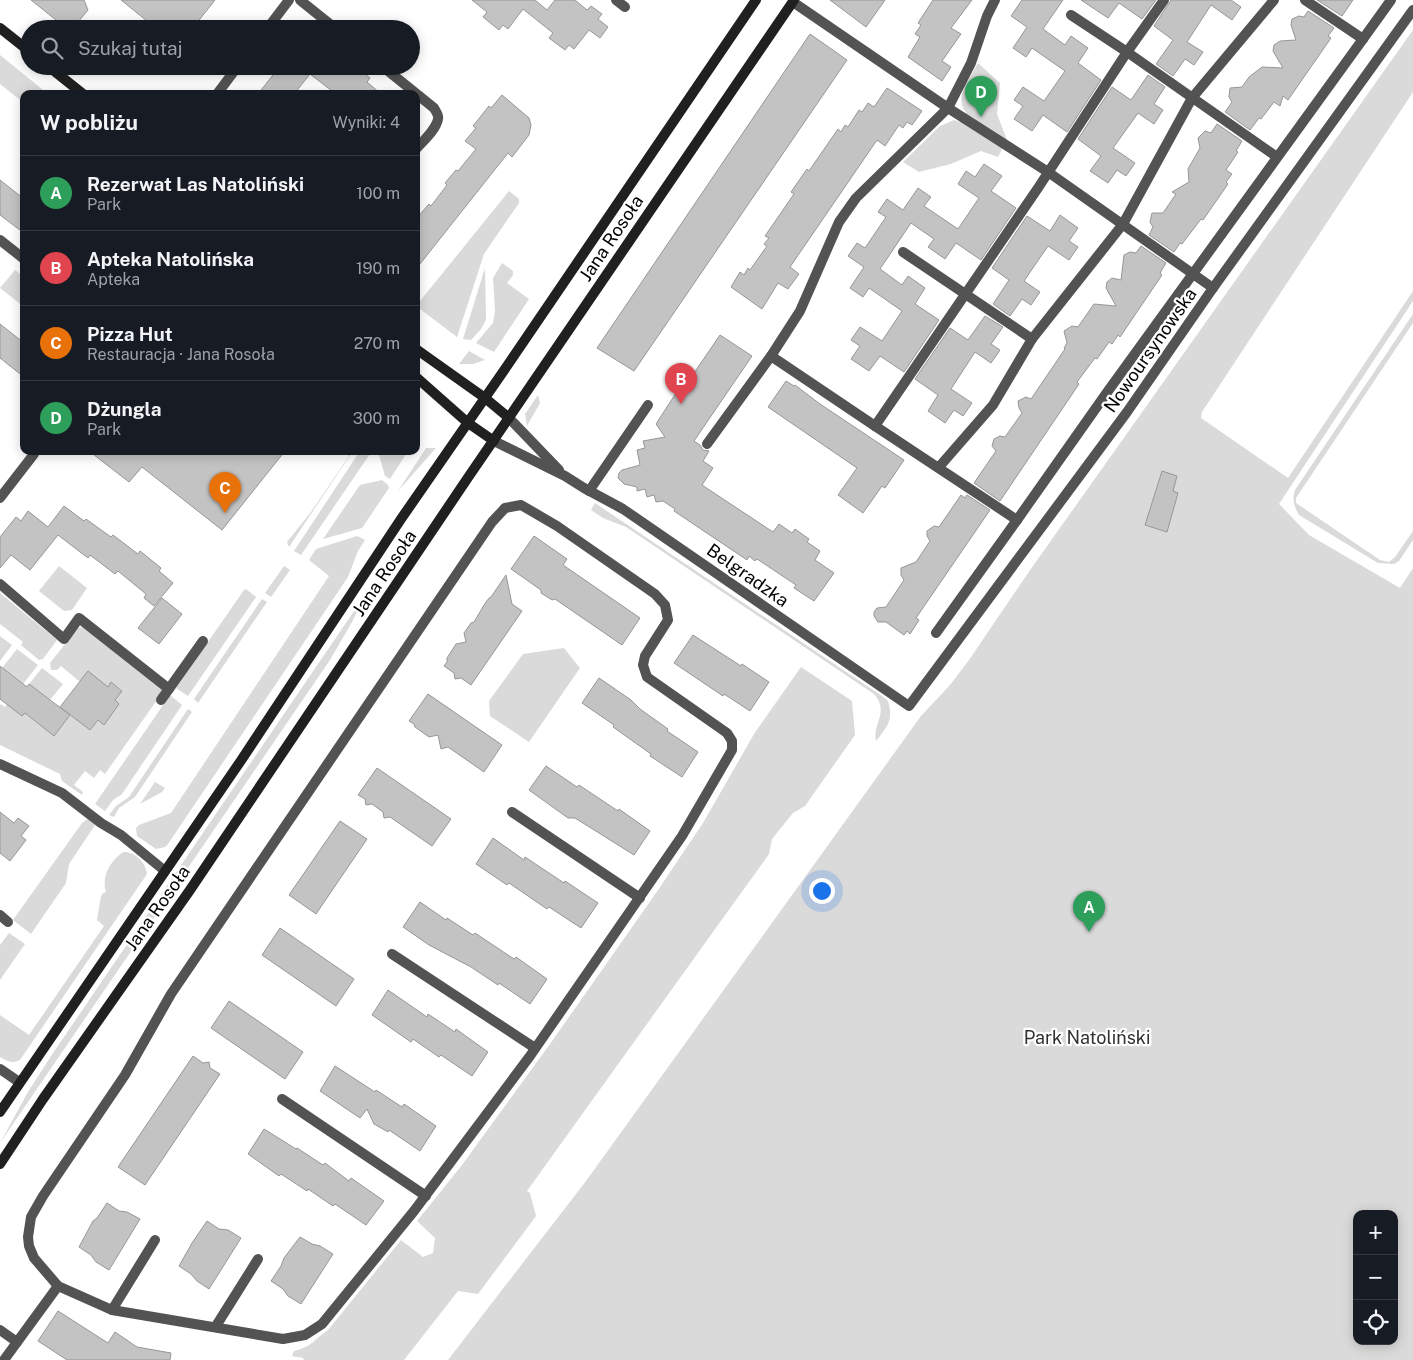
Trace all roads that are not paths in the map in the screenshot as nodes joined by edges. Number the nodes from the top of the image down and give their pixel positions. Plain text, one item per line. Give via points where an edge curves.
1 (289, 0) edge
2 (300, 0) edge
3 (616, 0) edge
4 (756, 0) edge
5 (995, 0) edge
6 (1164, 0) edge
7 (1274, 0) edge
8 (1305, 0) edge
9 (1391, 0) edge
10 (793, 1) edge
11 (625, 7) dead end
12 (1413, 10) edge
13 (1071, 15) dead end
14 (274, 20) edge
15 (325, 20) edge
16 (0, 28) edge
17 (1363, 39) junction
18 (20, 44) edge
19 (1127, 52) junction
20 (59, 75) edge
21 (231, 75) edge
22 (393, 75) edge
23 (77, 90) edge
24 (220, 90) edge
25 (412, 90) edge
26 (420, 97) edge
27 (1192, 98) junction
28 (948, 108) junction
29 (420, 144) edge
30 (1277, 157) junction
31 (1048, 172) junction
32 (1123, 224) junction
33 (0, 240) edge
34 (903, 252) dead end
35 (20, 257) edge
36 (1194, 273) junction
37 (1213, 288) junction
38 (966, 294) junction
39 (1032, 339) junction
40 (420, 353) edge
41 (771, 356) junction
42 (420, 381) edge
43 (485, 398) junction
44 (648, 405) dead end
45 (509, 418) junction
46 (468, 423) junction
47 (875, 426) junction
48 (494, 441) junction
49 (707, 444) dead end
50 (33, 455) edge
51 (939, 467) junction
52 (565, 476) junction
53 (589, 491) junction
54 (0, 498) edge
55 (1016, 520) junction
56 (0, 584) edge
57 (936, 633) dead end
58 (203, 641) dead end
59 (169, 689) junction
60 (161, 700) dead end
61 (909, 706) joint
62 (0, 764) edge
63 (512, 812) dead end
64 (165, 871) junction
65 (640, 898) junction
66 (392, 954) dead end
67 (535, 1048) junction
68 (0, 1070) edge
69 (19, 1082) junction
70 (282, 1099) dead end
71 (0, 1112) edge
72 (0, 1164) edge
73 (426, 1196) junction
74 (155, 1240) dead end
75 (258, 1259) dead end
76 (58, 1286) junction
77 (112, 1310) junction
78 (216, 1326) junction
79 (0, 1330) edge
80 (17, 1342) junction
81 (3, 1358) edge

1 - 14 street
2 - 15 street
3 - 11 street
4 - 43 street, Jana Rosoła
5 - 28 street via 971,63
6 - 19 street
7 - 27 street
8 - 17 street
9 - 17 street
10 - 28 street
10 - 45 street, Jana Rosoła
12 - 37 street, Nowoursynowska
13 - 19 street
16 - 18 street
17 - 30 street
19 - 27 street
19 - 31 street
20 - 23 street
21 - 24 street
22 - 25 street
26 - 29 street via 438,115 435,125
27 - 30 street
27 - 32 street
28 - 31 street
28 - 41 street via 850,206 839,222 800,311
30 - 36 street
31 - 32 street
31 - 38 street
32 - 36 street
32 - 39 street
33 - 35 street
34 - 38 street
36 - 37 street
36 - 55 street
37 - 61 street, Nowoursynowska via 1127,412
38 - 39 street
38 - 47 street
39 - 51 street via 993,405
40 - 43 street, Belgradzka
41 - 47 street
41 - 49 street
42 - 46 street, Belgradzka
43 - 45 street, Belgradzka
43 - 46 street, Jana Rosoła
44 - 53 street
45 - 48 street, Jana Rosoła
45 - 52 street, Belgradzka
46 - 48 street, Belgradzka
46 - 64 street, Jana Rosoła
47 - 51 street
48 - 52 street, Belgradzka
48 - 72 street, Jana Rosoła
50 - 54 street
51 - 55 street
52 - 53 street, Belgradzka
53 - 61 street, Belgradzka via 631,514
55 - 57 street
56 - 59 street via 64,639 79,618
58 - 59 street
59 - 60 street
62 - 64 street via 62,793
63 - 65 street
64 - 69 street, Jana Rosoła
65 - 67 street
65 - 76 street via 721,770 732,750 732,741 726,733 648,677 645,656 668,620 664,605 655,594 557,526 521,506 505,508 492,522 171,994 125,1075 42,1196 31,1217 29,1246 34,1258
66 - 67 street
67 - 73 street
68 - 69 street
69 - 71 street, Jana Rosoła
70 - 73 street
73 - 78 street via 322,1324 305,1334 283,1339
74 - 77 street
75 - 78 street
76 - 77 street
76 - 80 street
77 - 78 street
79 - 80 street
80 - 81 street

